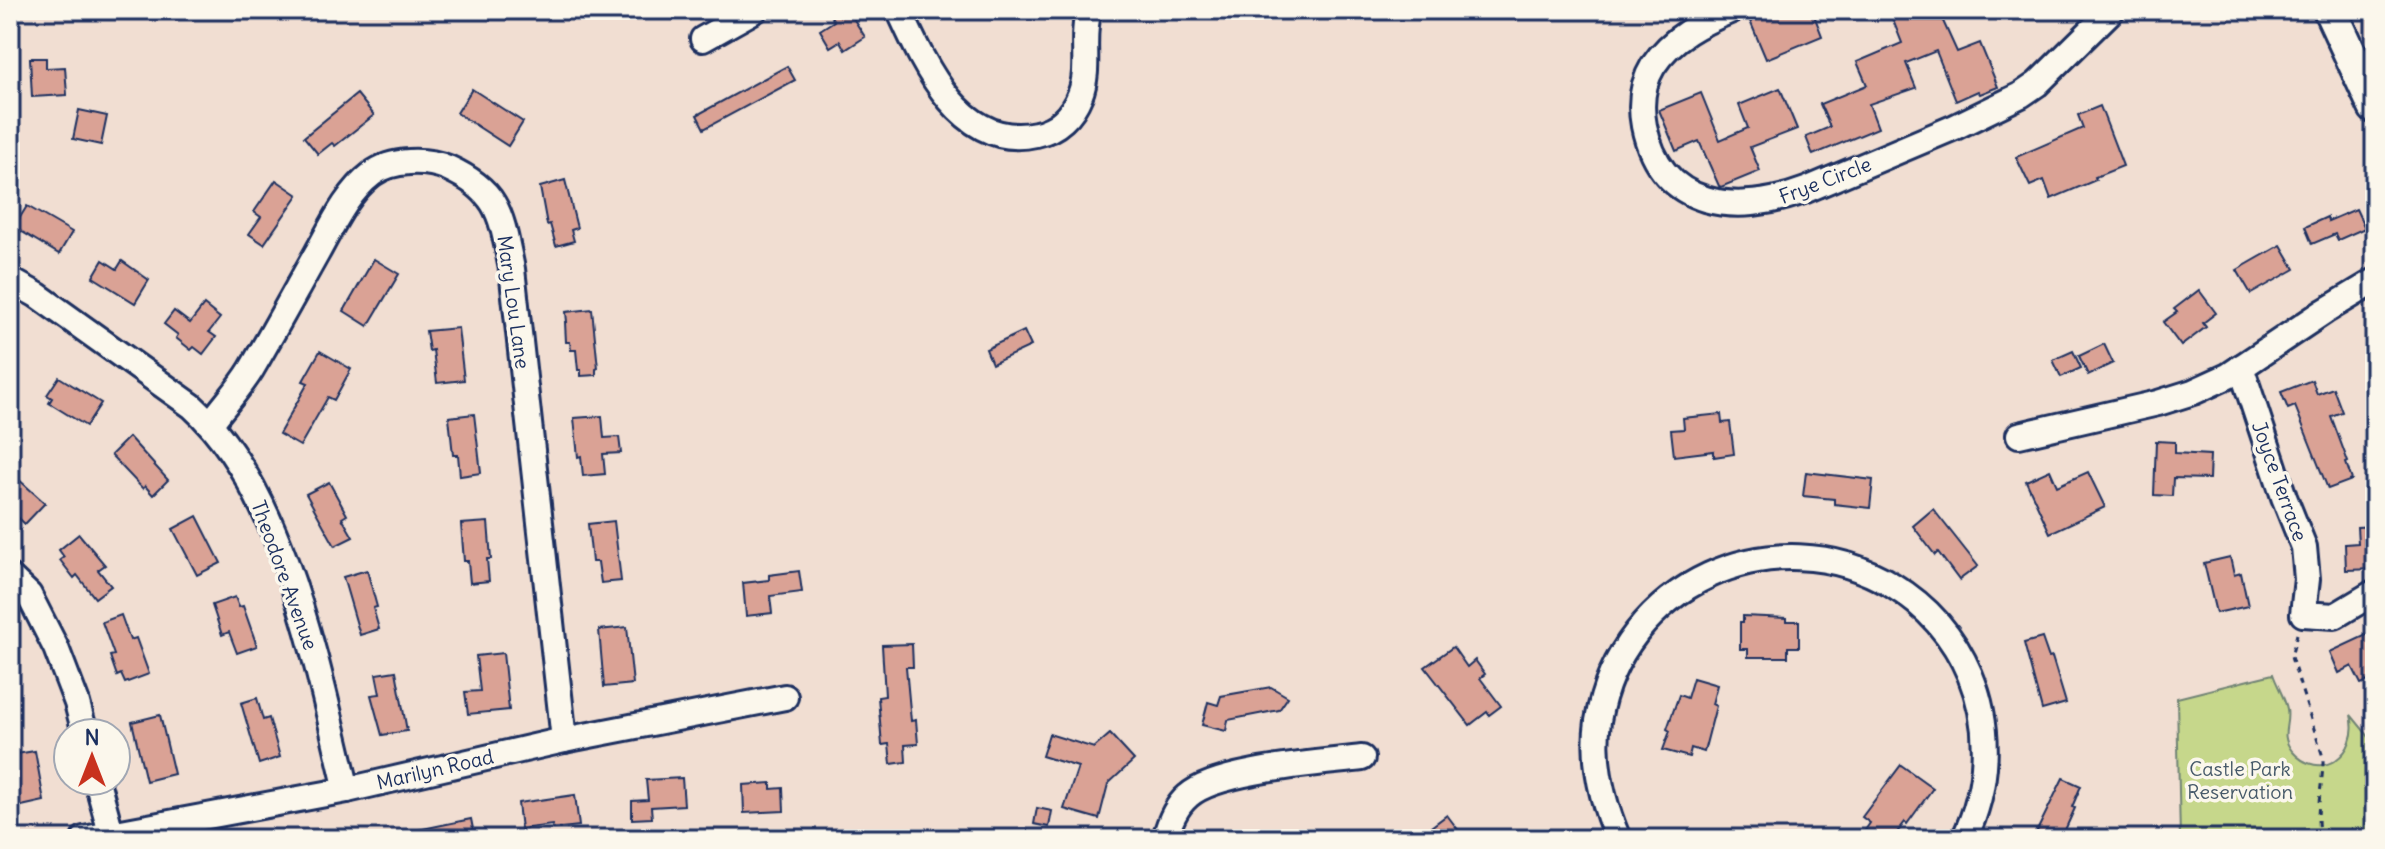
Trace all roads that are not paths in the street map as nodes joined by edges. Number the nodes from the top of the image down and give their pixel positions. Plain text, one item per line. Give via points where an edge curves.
1 (755, 10) edge
2 (899, 10) edge
3 (1089, 10) edge
4 (1732, 10) edge
5 (2112, 10) edge
6 (2330, 10) edge
7 (703, 39) dead end
8 (2375, 107) edge
9 (10, 280) edge
10 (2375, 281) edge
11 (2241, 367) junction
12 (211, 423) junction
13 (2019, 435) dead end
14 (10, 577) edge
15 (2375, 592) edge
16 (785, 697) dead end
17 (81, 717) edge
18 (564, 740) junction
19 (1362, 758) dead end
20 (347, 790) junction
21 (101, 797) edge
22 (111, 833) junction
23 (84, 839) edge
24 (1165, 839) edge
25 (1618, 839) edge
26 (1964, 839) edge

1 - 7 street
2 - 3 street via 949,101 975,125 1025,137 1047,132 1069,115 1081,93
4 - 5 street, Frye Circle via 1691,28 1655,64 1643,91 1643,119 1654,158 1676,183 1699,197 1751,205 1806,190 2021,95
6 - 8 main road
9 - 12 street, Theodore Avenue
10 - 11 street
11 - 13 street via 2158,403
11 - 15 street, Joyce Terrace via 2304,547 2303,614 2335,616
12 - 18 street, Mary Lou Lane via 249,373 347,200 374,172 419,162 444,166 485,191 496,207 512,269
12 - 20 street, Theodore Avenue via 249,481 274,535 307,626
14 - 17 street via 29,595 56,648
16 - 18 street, Marilyn Road
18 - 20 street, Marilyn Road
19 - 24 street via 1247,773 1201,787 1177,808
20 - 22 street, Marilyn Road
21 - 22 street
22 - 23 street, Marilyn Road
25 - 26 street via 1599,783 1597,737 1605,692 1633,637 1652,614 1696,581 1730,566 1790,556 1851,565 1892,585 1928,613 1964,661 1976,689 1986,749 1977,809

